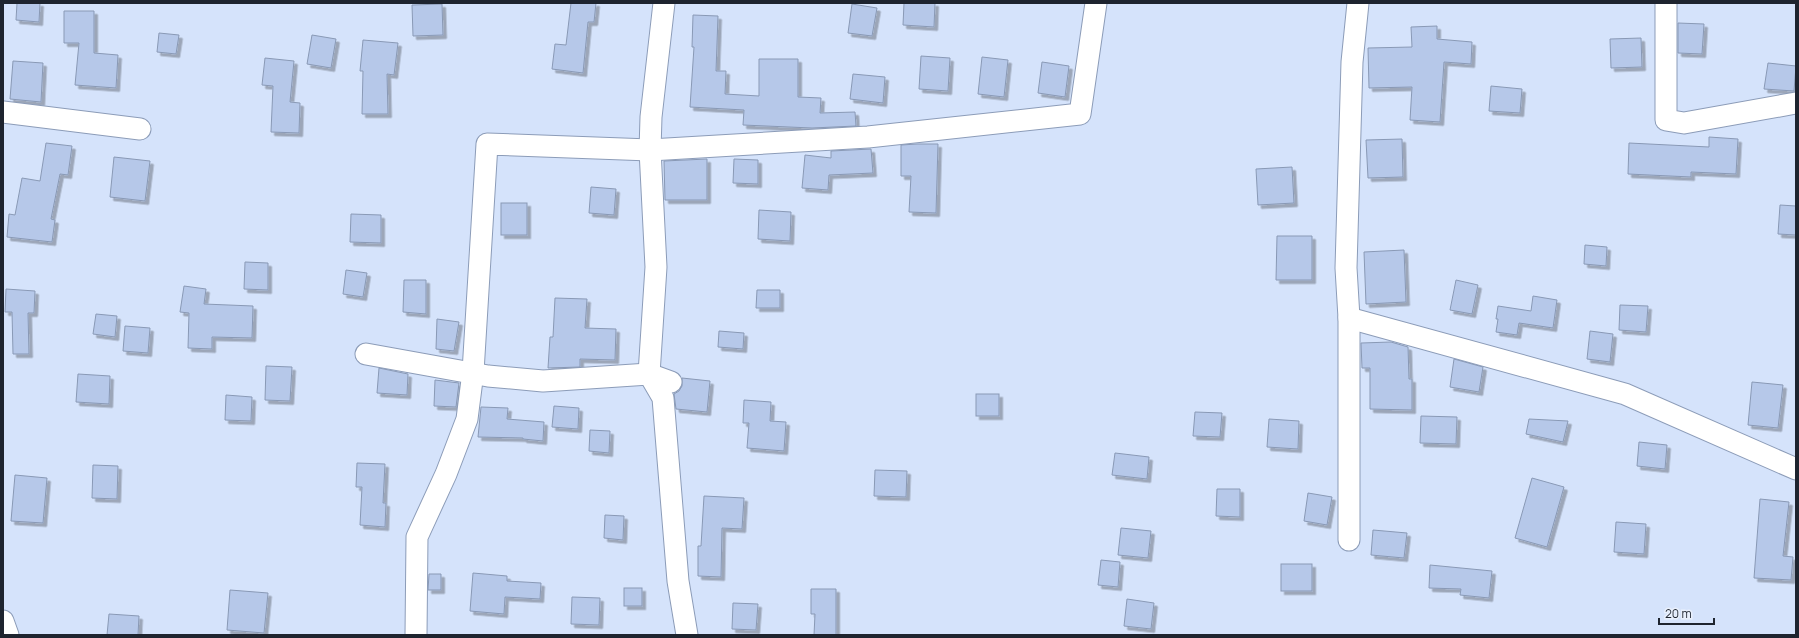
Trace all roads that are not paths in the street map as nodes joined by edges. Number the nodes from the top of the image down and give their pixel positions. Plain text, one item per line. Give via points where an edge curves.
1 (664, 3) edge
2 (1096, 3) edge
3 (1358, 3) edge
4 (1666, 3) edge
5 (1796, 103) edge
6 (3, 112) edge
7 (140, 129) dead end
8 (650, 150) junction
9 (1349, 318) junction
10 (366, 354) dead end
11 (473, 372) junction
12 (649, 374) junction
13 (671, 382) dead end
14 (1796, 469) edge
15 (1349, 540) dead end
16 (3, 620) edge
17 (8, 635) edge
18 (416, 635) edge
19 (687, 635) edge

1 - 8 street via 651,117
2 - 8 street via 1080,114 868,137
3 - 9 street via 1352,62 1346,268
4 - 5 street via 1666,120 1684,123
6 - 7 street
8 - 11 street via 487,144
8 - 12 street via 656,267
9 - 14 street via 1625,394
9 - 15 street
10 - 11 street
11 - 12 street via 488,376 543,381
11 - 18 street via 466,419 446,474 417,537
12 - 13 street
12 - 19 street via 663,398 678,581
16 - 17 street

